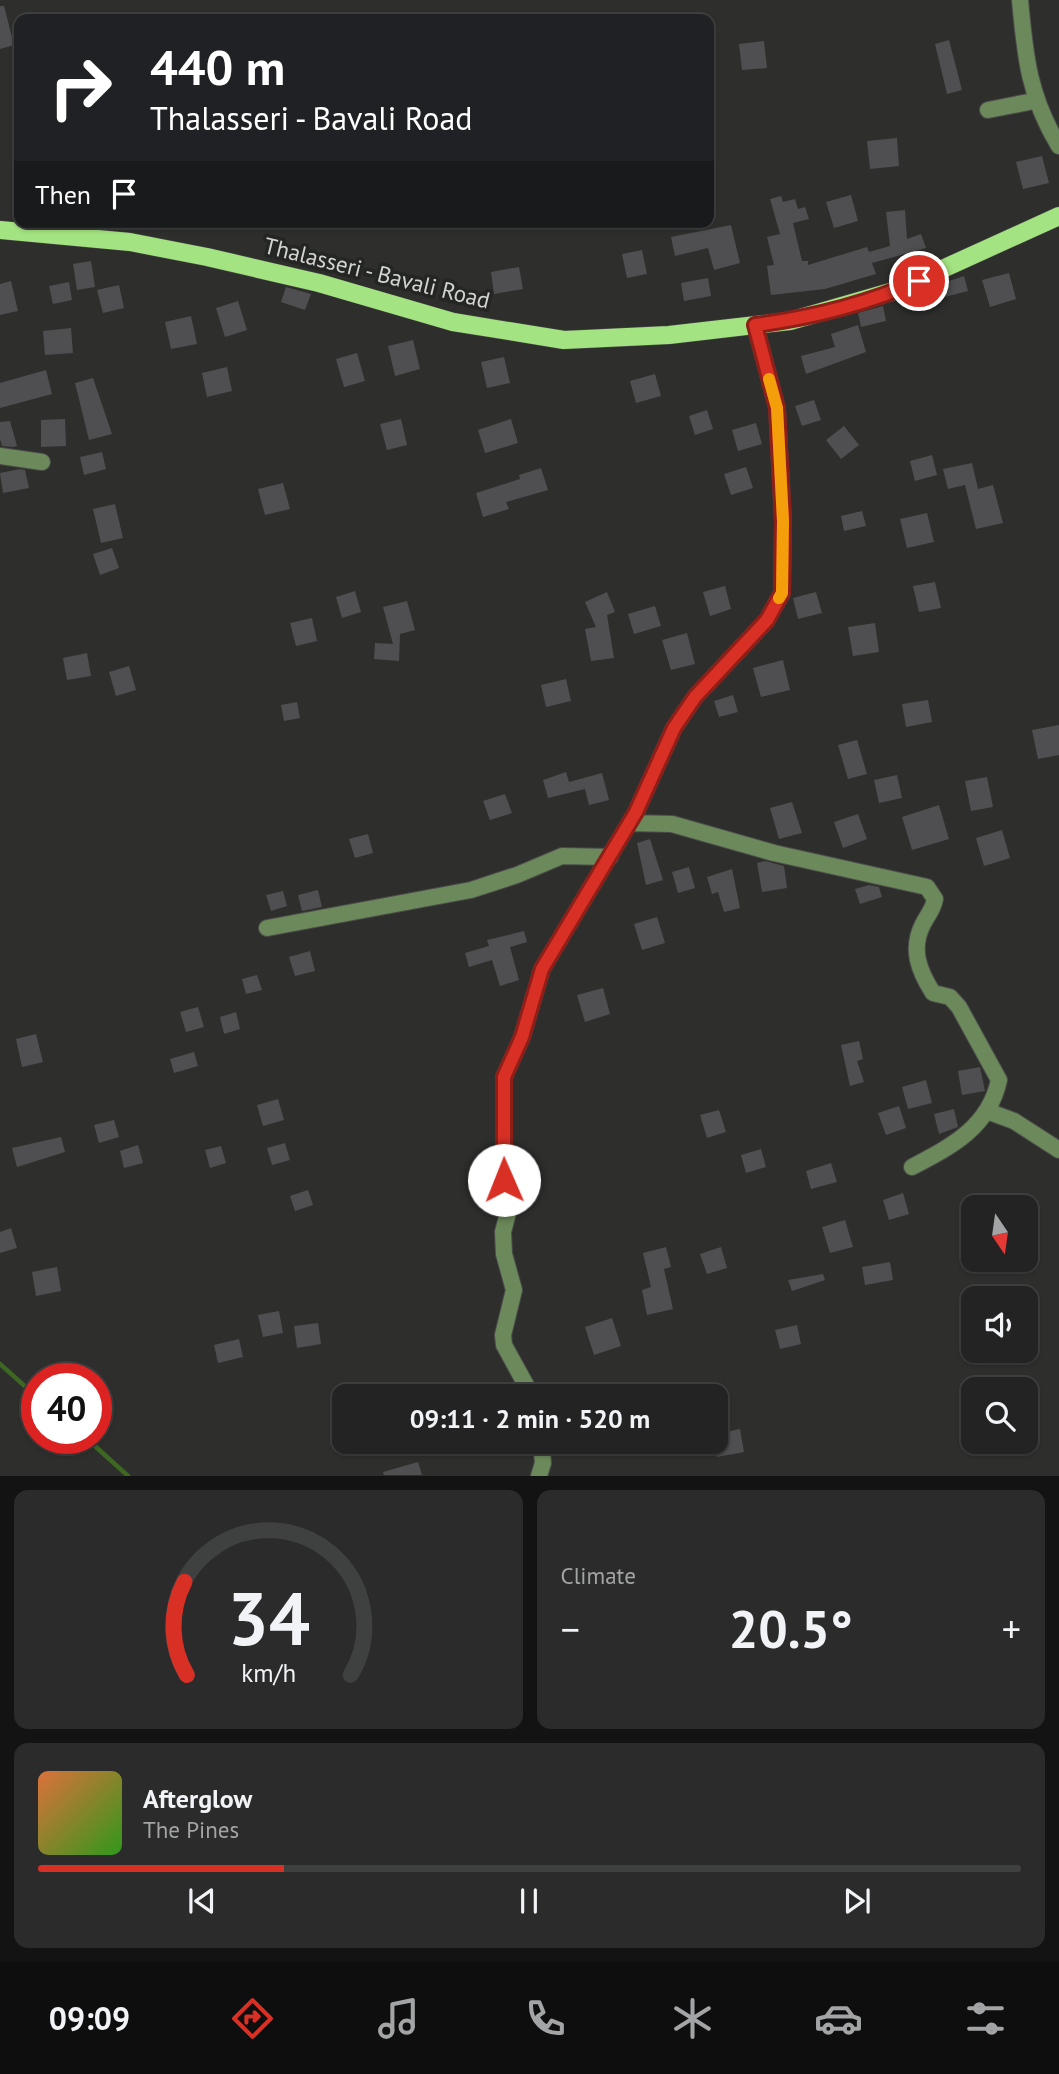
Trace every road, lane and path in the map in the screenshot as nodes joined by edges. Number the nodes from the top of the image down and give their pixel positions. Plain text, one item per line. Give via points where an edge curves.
1 (1020, 0) edge
2 (1034, 101) junction
3 (988, 110) dead end
4 (1059, 146) edge
5 (1059, 216) edge
6 (0, 230) edge
7 (755, 325) junction
8 (0, 456) edge
9 (42, 462) dead end
10 (630, 823) junction
11 (610, 857) junction
12 (267, 928) dead end
13 (987, 1111) junction
14 (1059, 1150) edge
15 (912, 1167) dead end
16 (525, 1384) edge
17 (542, 1454) edge
18 (540, 1475) edge

1 - 2 street
2 - 3 street
2 - 4 street
5 - 7 main road, Thalasseri - Bavali Road via 894,291 790,321
6 - 7 main road, Thalasseri - Bavali Road via 130,242 207,257 453,322 564,340
7 - 10 street via 777,408 782,593 767,620 695,697 674,728
8 - 9 street
10 - 11 street
10 - 13 street via 672,824 774,853 927,887 935,899 933,910 923,923 915,949 933,993 950,997 960,1007 991,1060 999,1080
11 - 12 street via 562,856 471,890
11 - 16 street via 542,969 522,1037 504,1077 504,1180 509,1209 504,1254 514,1290 503,1335
13 - 14 street via 1014,1121
13 - 15 street via 968,1136
17 - 18 street

